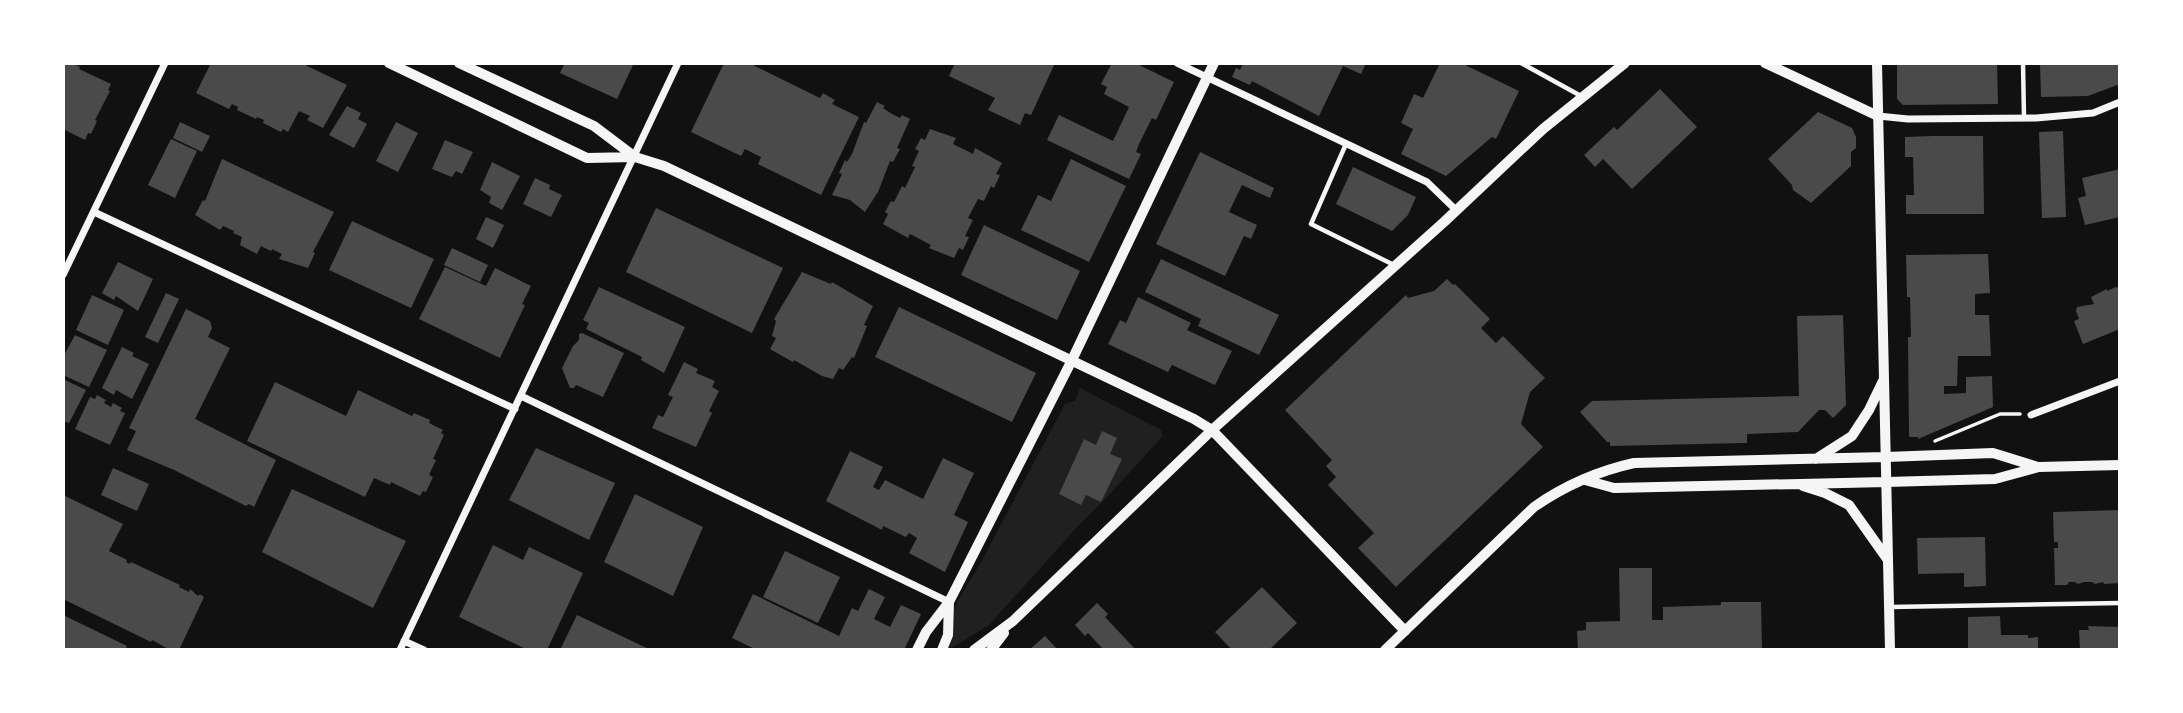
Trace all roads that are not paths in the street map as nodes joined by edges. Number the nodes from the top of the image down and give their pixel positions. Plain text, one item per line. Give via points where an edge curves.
1 (165, 63) edge
2 (389, 63) edge
3 (459, 63) edge
4 (678, 63) edge
5 (1177, 63) edge
6 (1214, 63) edge
7 (1521, 63) edge
8 (1625, 63) edge
9 (1765, 63) edge
10 (1877, 63) edge
11 (2023, 63) edge
12 (1208, 77) junction
13 (1583, 97) junction
14 (2120, 102) edge
15 (1878, 116) junction
16 (2024, 119) junction
17 (1346, 144) junction
18 (635, 157) junction
19 (1457, 210) junction
20 (93, 212) junction
21 (1395, 265) junction
22 (63, 275) edge
23 (1072, 360) junction
24 (1884, 378) junction
25 (2120, 381) edge
26 (521, 396) junction
27 (515, 409) junction
28 (2031, 415) road end
29 (1212, 430) junction
30 (1886, 457) junction
31 (1814, 460) junction
32 (2120, 465) edge
33 (2039, 467) junction
34 (1585, 480) junction
35 (1791, 482) junction
36 (1886, 482) junction
37 (1888, 560) junction
38 (949, 602) junction
39 (2120, 603) edge
40 (1889, 607) junction
41 (1013, 621) junction
42 (1405, 631) junction
43 (404, 641) junction
44 (400, 650) edge
45 (424, 650) edge
46 (917, 650) edge
47 (942, 650) edge
48 (974, 650) edge
49 (991, 650) edge
50 (1385, 650) edge
51 (1890, 650) edge

1 - 20 street
2 - 18 street via 587,158
3 - 18 street via 594,126
4 - 18 street
5 - 12 street
6 - 12 street
7 - 13 lane
8 - 13 main road
9 - 15 street
10 - 15 main road
11 - 16 lane
12 - 17 street
12 - 23 street
13 - 19 main road
14 - 16 street via 2092,113
15 - 16 street
15 - 24 main road
17 - 19 street via 1427,182
17 - 21 lane via 1311,224
18 - 23 street via 664,166
18 - 26 street
19 - 21 main road
20 - 22 street
20 - 27 street
21 - 29 main road
23 - 29 street
23 - 38 street
24 - 30 main road
24 - 31 main road via 1853,436
25 - 28 street
26 - 27 street
26 - 38 street
27 - 43 street
29 - 41 main road
29 - 42 street
30 - 31 main road
30 - 33 street via 1993,453
30 - 36 main road
31 - 34 main road via 1634,463
32 - 33 street
33 - 36 street via 1995,479
34 - 35 main road via 1614,488
34 - 42 main road via 1558,490 1534,508
35 - 36 main road
35 - 37 main road via 1849,505
36 - 37 main road
37 - 40 main road
38 - 46 street
38 - 47 street via 948,635
39 - 40 lane
40 - 51 main road
41 - 48 main road
41 - 49 main road
42 - 50 main road
43 - 44 street
43 - 45 street

